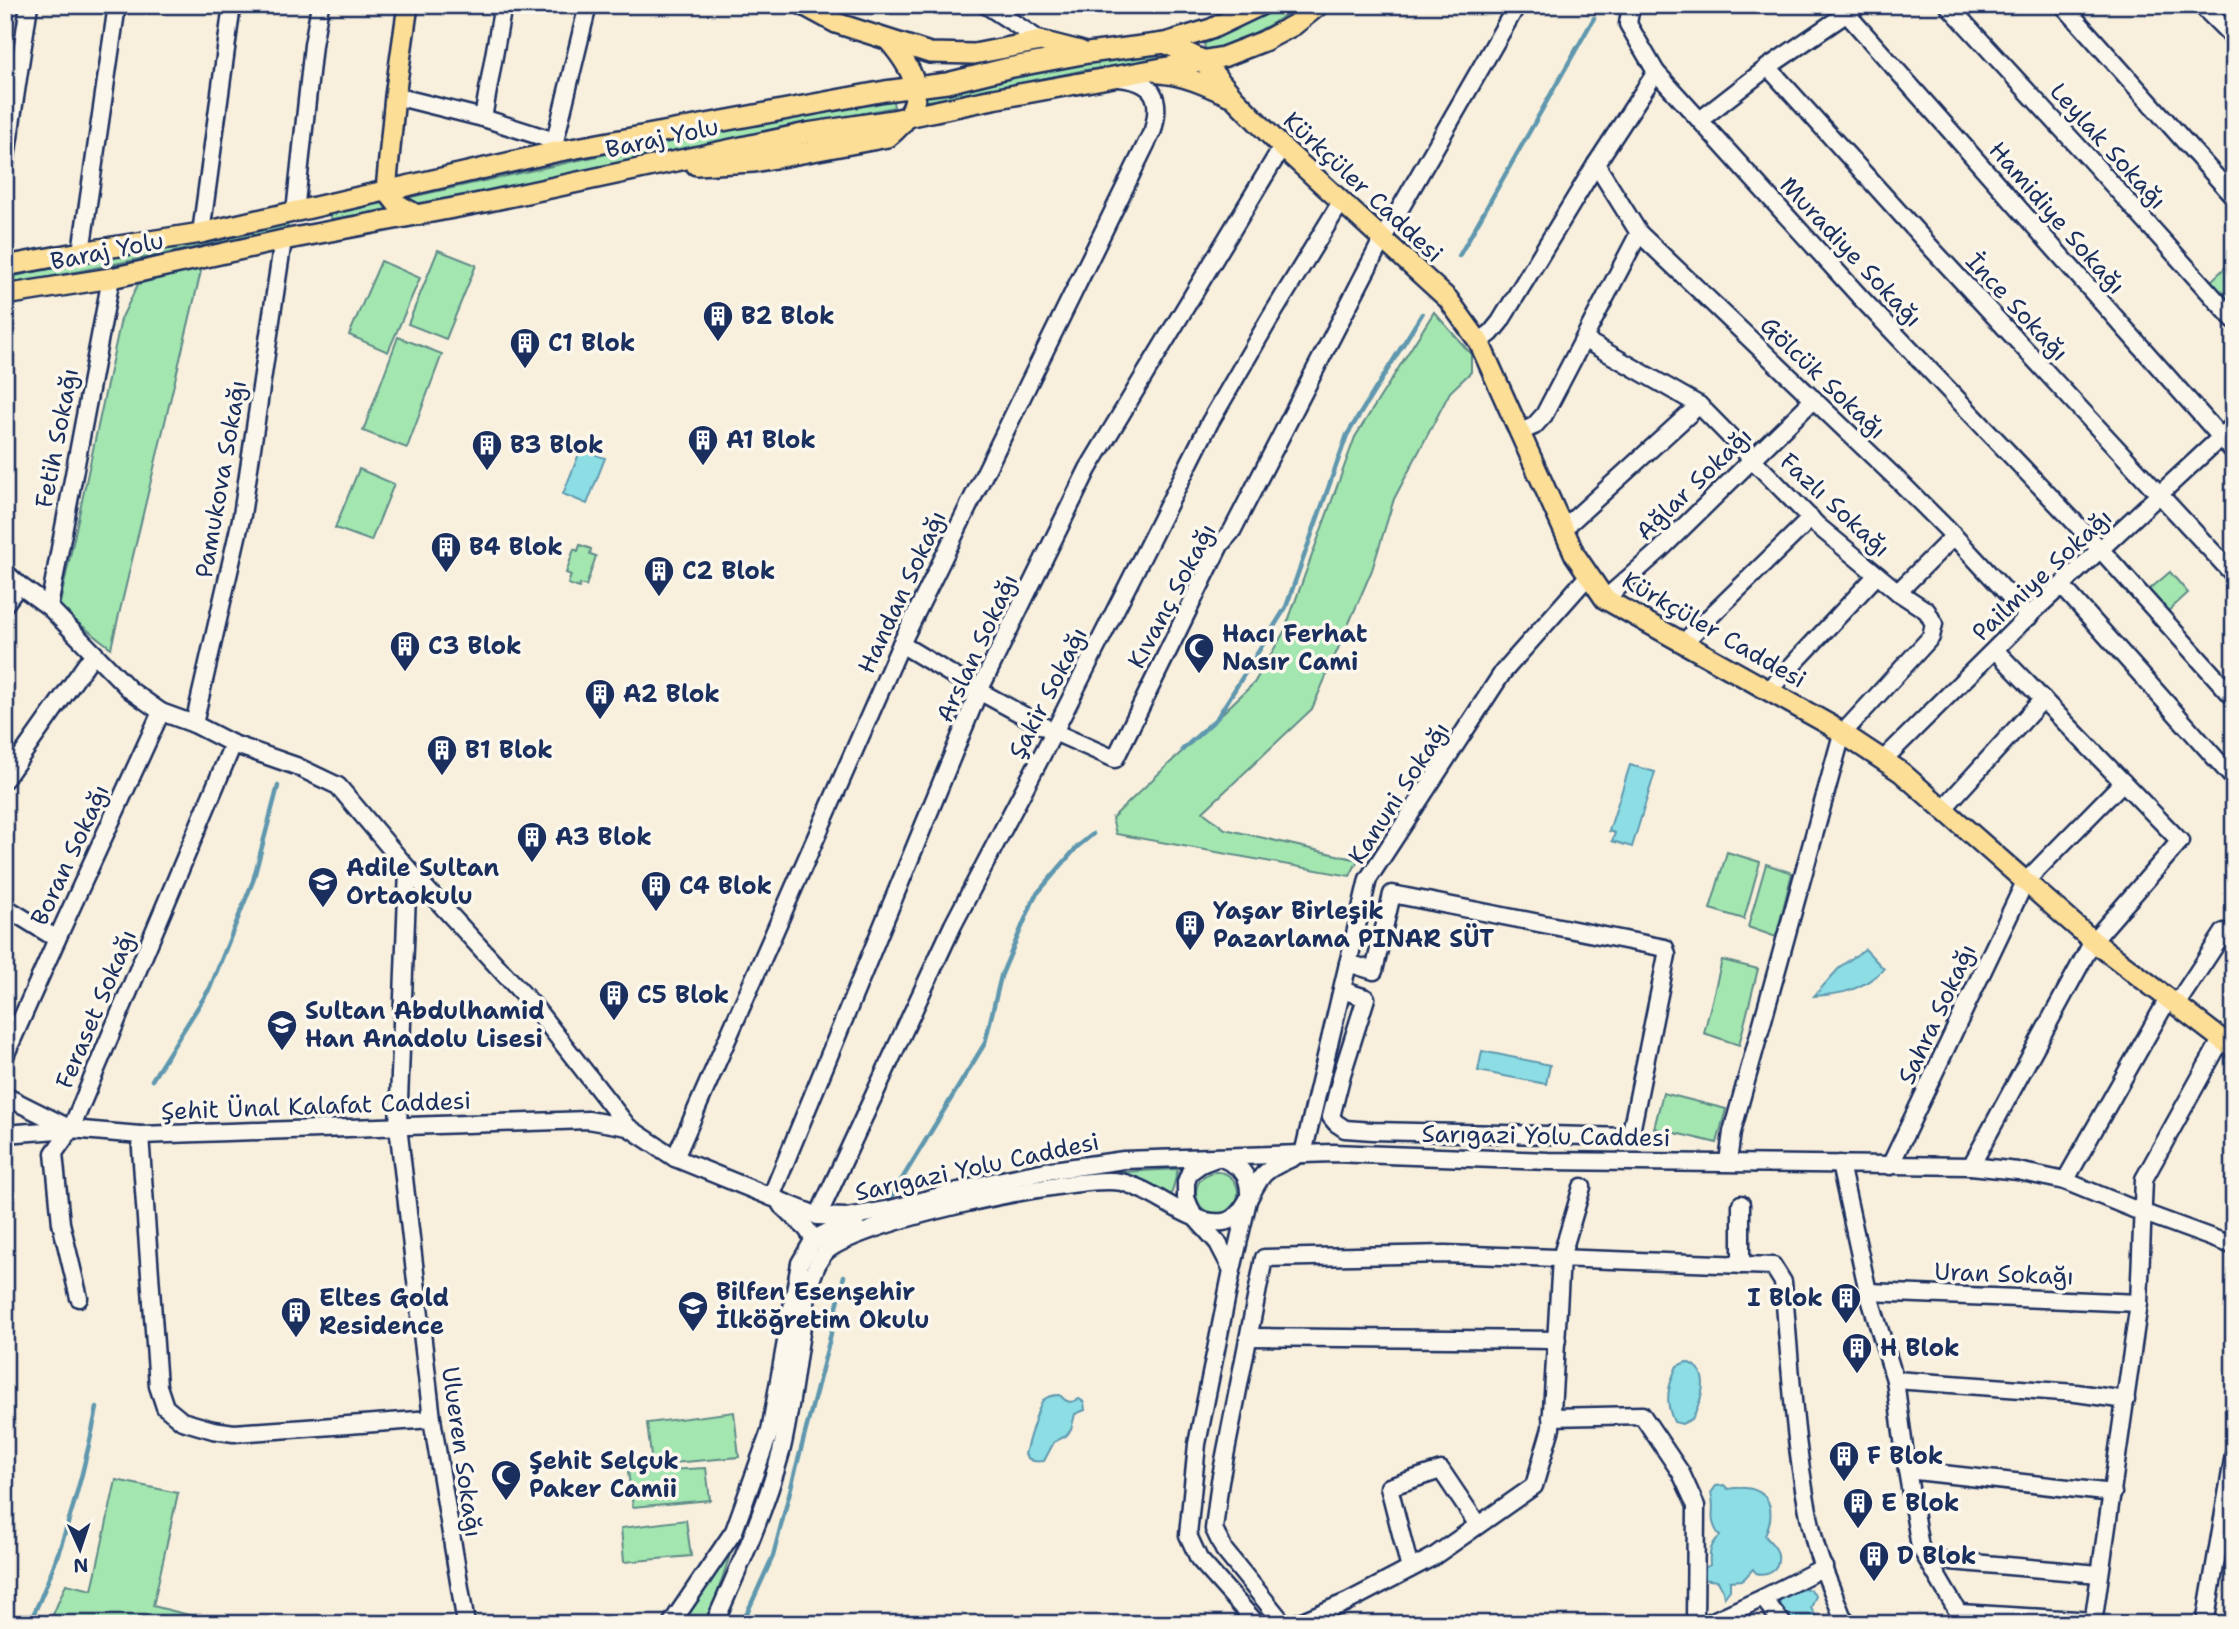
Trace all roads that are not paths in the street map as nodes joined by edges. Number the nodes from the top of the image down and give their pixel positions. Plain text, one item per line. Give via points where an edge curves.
1 (29, 5) edge
2 (117, 5) edge
3 (232, 5) edge
4 (320, 5) edge
5 (408, 5) edge
6 (503, 5) edge
7 (588, 5) edge
8 (803, 5) edge
9 (986, 5) edge
10 (1261, 5) edge
11 (1319, 5) edge
12 (1517, 5) edge
13 (1631, 5) edge
14 (1948, 5) edge
15 (2063, 5) edge
16 (2202, 5) edge
17 (1853, 9) edge
18 (1010, 13) edge
19 (2234, 38) edge
20 (888, 40) junction
21 (1041, 41) junction
22 (1165, 43) junction
23 (1088, 53) junction
24 (974, 54) junction
25 (1202, 60) junction
26 (1768, 67) junction
27 (1142, 72) junction
28 (1656, 72) junction
29 (1112, 78) junction
30 (947, 83) junction
31 (916, 87) junction
32 (396, 96) junction
33 (1235, 99) junction
34 (962, 105) junction
35 (909, 116) junction
36 (483, 118) junction
37 (1700, 120) junction
38 (555, 147) junction
39 (1282, 147) junction
40 (5, 164) edge
41 (1596, 164) junction
42 (386, 190) junction
43 (2234, 197) edge
44 (1341, 202) junction
45 (295, 212) junction
46 (417, 215) junction
47 (201, 233) junction
48 (1639, 233) junction
49 (284, 240) junction
50 (1382, 240) junction
51 (81, 252) junction
52 (5, 266) edge
53 (111, 278) junction
54 (5, 295) edge
55 (2234, 320) edge
56 (1585, 340) junction
57 (1479, 342) junction
58 (1814, 399) junction
59 (1699, 405) junction
60 (2234, 425) edge
61 (1520, 432) junction
62 (2221, 438) junction
63 (2234, 452) edge
64 (1753, 459) junction
65 (2159, 495) junction
66 (1811, 518) junction
67 (1563, 529) junction
68 (1954, 536) junction
69 (2101, 551) junction
70 (5, 572) edge
71 (1588, 575) junction
72 (1877, 575) junction
73 (2234, 575) edge
74 (19, 585) junction
75 (2062, 586) junction
76 (1898, 592) junction
77 (1605, 599) junction
78 (5, 604) edge
79 (49, 607) junction
80 (2029, 617) junction
81 (1684, 643) junction
82 (901, 644) junction
83 (1995, 650) junction
84 (94, 653) junction
85 (979, 691) junction
86 (1768, 691) junction
87 (2234, 698) edge
88 (2043, 699) junction
89 (161, 712) junction
90 (194, 724) junction
91 (1054, 732) junction
92 (1842, 734) junction
93 (233, 744) junction
94 (1883, 760) junction
95 (5, 779) edge
96 (2234, 779) edge
97 (2123, 782) junction
98 (1943, 809) junction
99 (408, 869) junction
100 (2025, 882) junction
101 (5, 906) edge
102 (2224, 932) dead end
103 (57, 939) junction
104 (2093, 941) junction
105 (1348, 963) junction
106 (1374, 971) junction
107 (1342, 990) junction
108 (1366, 998) junction
109 (2172, 1002) junction
110 (2227, 1045) edge
111 (5, 1056) edge
112 (5, 1096) edge
113 (398, 1126) junction
114 (628, 1127) junction
115 (71, 1129) junction
116 (5, 1134) edge
117 (140, 1135) junction
118 (1303, 1154) junction
119 (1219, 1157) junction
120 (675, 1158) junction
121 (1728, 1162) junction
122 (1840, 1164) junction
123 (1890, 1166) junction
124 (1971, 1166) junction
125 (2065, 1181) junction
126 (1582, 1187) dead end
127 (1249, 1196) junction
128 (771, 1197) junction
129 (1741, 1204) dead end
130 (887, 1210) junction
131 (2142, 1213) junction
132 (1193, 1215) junction
133 (818, 1216) junction
134 (853, 1237) junction
135 (814, 1240) junction
136 (2234, 1246) edge
137 (1561, 1258) junction
138 (1741, 1265) junction
139 (1231, 1270) junction
140 (1868, 1292) junction
141 (79, 1297) dead end
142 (2139, 1303) junction
143 (1250, 1337) junction
144 (1557, 1340) junction
145 (1895, 1380) junction
146 (2126, 1400) junction
147 (1551, 1417) junction
148 (432, 1419) junction
149 (2233, 1458) edge
150 (1907, 1470) junction
151 (2113, 1493) junction
152 (1478, 1525) junction
153 (1928, 1559) junction
154 (1824, 1567) junction
155 (1410, 1569) junction
156 (2099, 1574) junction
157 (1763, 1598) junction
158 (1962, 1618) edge
159 (2094, 1622) edge
160 (2210, 1622) edge
161 (466, 1624) edge
162 (671, 1624) edge
163 (714, 1624) edge
164 (1257, 1624) edge
165 (1284, 1624) edge
166 (1296, 1624) edge
167 (1695, 1624) edge
168 (1706, 1624) edge
169 (1783, 1624) edge
170 (1849, 1624) edge

1 - 40 street
2 - 51 street
3 - 47 street
4 - 45 street
5 - 32 main road
6 - 36 street
7 - 38 street
8 - 20 main road via 836,23
9 - 18 street
10 - 22 main road, Baraj Yolu via 1211,29
11 - 25 main road, Baraj Yolu via 1264,41
12 - 50 street
13 - 28 street, Muradiye Sokağı via 1629,24
14 - 55 street, Leylak Sokağı
15 - 43 street
16 - 19 street
17 - 26 street
17 - 62 street, Hamidiye Sokağı
18 - 21 street
20 - 24 main road via 930,53
20 - 31 main road via 906,60
21 - 23 main road
21 - 24 main road
22 - 23 main road, Baraj Yolu
22 - 25 main road
23 - 30 main road, Baraj Yolu
24 - 30 main road via 949,67
25 - 27 main road, Baraj Yolu
25 - 33 main road, Kürkçüler Caddesi
26 - 37 street
26 - 65 street, İnce Sokağı
27 - 29 main road, Baraj Yolu
27 - 33 main road via 1175,74
28 - 37 street, Muradiye Sokağı
28 - 41 street
29 - 34 main road, Baraj Yolu
29 - 82 street, Handan Sokağı via 1133,79 1155,97 1158,111 1153,130
30 - 31 main road, Baraj Yolu
30 - 34 main road via 952,98
31 - 35 main road
31 - 38 main road, Baraj Yolu
32 - 36 street
32 - 42 main road
33 - 39 main road, Kürkçüler Caddesi
34 - 35 main road, Baraj Yolu
35 - 46 main road, Baraj Yolu
36 - 38 street
37 - 69 street, Muradiye Sokağı
38 - 42 main road, Baraj Yolu
39 - 44 main road, Kürkçüler Caddesi
39 - 85 street, Arslan Sokağı via 1088,469
41 - 48 street, Gölcük Sokağı
41 - 57 street via 1500,322
42 - 45 main road, Baraj Yolu
42 - 46 main road via 397,204
44 - 50 main road, Kürkçüler Caddesi
44 - 91 street, Şakir Sokağı via 1210,422
45 - 47 main road, Baraj Yolu
46 - 49 main road, Baraj Yolu
47 - 51 main road, Baraj Yolu
48 - 56 street
48 - 58 street, Gölcük Sokağı
49 - 53 main road, Baraj Yolu
49 - 90 street, Pamukova Sokağı via 242,515
50 - 57 main road, Kürkçüler Caddesi via 1448,299
50 - 91 street, Kıvanç Sokağı via 1232,531 1220,545 1115,759
51 - 52 main road, Baraj Yolu
53 - 54 main road, Baraj Yolu
53 - 79 street, Fetih Sokağı
56 - 59 street, Fazlı Sokağı
56 - 61 street via 1545,415
57 - 61 main road, Kürkçüler Caddesi
58 - 64 street, Ağlar Sokağı
58 - 68 street, Gölcük Sokağı
59 - 64 street, Fazlı Sokağı
59 - 67 street
60 - 62 street, Pailmiye Sokağı
61 - 67 main road, Kürkçüler Caddesi
62 - 63 street, Hamidiye Sokağı
62 - 65 street, Pailmiye Sokağı
64 - 66 street, Fazlı Sokağı
64 - 77 street, Ağlar Sokağı
65 - 69 street, Pailmiye Sokağı
65 - 73 street, İnce Sokağı
66 - 72 street, Fazlı Sokağı
66 - 81 street
67 - 71 main road, Kürkçüler Caddesi
68 - 76 street
68 - 80 street, Gölcük Sokağı
69 - 75 street, Pailmiye Sokağı
69 - 87 street, Muradiye Sokağı
70 - 74 street, Sarıgazi Yolu Caddesi
71 - 77 main road, Kürkçüler Caddesi
71 - 105 street, Kanuni Sokağı via 1503,673 1368,879
72 - 76 street, Fazlı Sokağı
72 - 86 street
74 - 78 street
74 - 79 street, Sarıgazi Yolu Caddesi
75 - 80 street, Pailmiye Sokağı
75 - 96 street
76 - 92 street, Fazlı Sokağı via 1927,611 1934,631
77 - 81 main road, Kürkçüler Caddesi
79 - 84 street, Sarıgazi Yolu Caddesi
80 - 83 street, Pailmiye Sokağı
81 - 86 main road, Kürkçüler Caddesi
82 - 85 street, Kıvanç Sokağı
82 - 120 street, Handan Sokağı
83 - 88 street
83 - 94 street, Pailmiye Sokağı
84 - 89 street, Sarıgazi Yolu Caddesi via 130,690
84 - 95 street
85 - 91 street, Kıvanç Sokağı
85 - 128 street, Arslan Sokağı
86 - 92 main road, Kürkçüler Caddesi
88 - 97 street
88 - 98 street
89 - 90 street, Sarıgazi Yolu Caddesi
89 - 103 street, Boran Sokağı
90 - 93 street, Sarıgazi Yolu Caddesi
91 - 133 street, Şakir Sokağı via 953,925
92 - 94 main road, Kürkçüler Caddesi
92 - 121 street via 1732,1132
93 - 99 street, Sarıgazi Yolu Caddesi via 338,786
93 - 115 street, Feraset Sokağı
94 - 98 main road, Kürkçüler Caddesi
97 - 100 street, Sahra Sokağı
97 - 104 street via 2180,841
98 - 100 main road, Kürkçüler Caddesi
99 - 113 street, Ulueren Sokağı
99 - 114 street, Sarıgazi Yolu Caddesi via 532,1004
100 - 104 main road, Kürkçüler Caddesi
100 - 123 street, Sahra Sokağı
101 - 103 street
102 - 109 street
103 - 111 street, Boran Sokağı
104 - 109 main road, Kürkçüler Caddesi
104 - 124 street
105 - 106 street
105 - 107 street, Kanuni Sokağı
106 - 108 street
106 - 108 street via 1392,894 1665,948 1630,1137 1342,1127 1331,1116
107 - 108 street
107 - 118 street, Kanuni Sokağı
109 - 110 main road, Kürkçüler Caddesi
109 - 125 street
110 - 131 street via 2144,1179
112 - 115 street
113 - 114 street, Şehit Ünal Kalafat Caddesi via 587,1121
113 - 117 street, Şehit Ünal Kalafat Caddesi
113 - 148 street, Ulueren Sokağı
114 - 120 street, Sarıgazi Yolu Caddesi
115 - 116 street, Şehit Ünal Kalafat Caddesi
115 - 117 street, Şehit Ünal Kalafat Caddesi
115 - 141 street, Feraset Sokağı via 54,1153 61,1223
117 - 148 street via 158,1386 173,1416 192,1425 234,1433
118 - 119 street, Sarıgazi Yolu Caddesi
118 - 121 street, Sarıgazi Yolu Caddesi
118 - 127 street via 1263,1174
119 - 127 street via 1235,1163 1245,1175
119 - 130 street, Sarıgazi Yolu Caddesi via 1124,1160 1046,1171
119 - 132 street via 1190,1172 1186,1198
120 - 128 street, Sarıgazi Yolu Caddesi
121 - 122 street, Sarıgazi Yolu Caddesi
122 - 123 street, Sarıgazi Yolu Caddesi
122 - 140 street
123 - 124 street, Sarıgazi Yolu Caddesi
124 - 125 street, Sarıgazi Yolu Caddesi
125 - 131 street, Sarıgazi Yolu Caddesi
126 - 137 street
127 - 132 street via 1236,1217 1227,1222 1210,1223
127 - 139 street
128 - 133 street, Sarıgazi Yolu Caddesi
128 - 135 street
129 - 138 street
130 - 133 street, Sarıgazi Yolu Caddesi via 847,1217
130 - 135 street
131 - 136 street, Sarıgazi Yolu Caddesi
131 - 142 street
132 - 134 street via 1121,1182 1086,1182 1001,1195
132 - 139 street via 1218,1243
134 - 135 street via 831,1243
134 - 163 street via 824,1253 814,1272 781,1450 752,1540
135 - 162 street via 800,1263 770,1431 734,1531
137 - 138 street
137 - 143 street via 1445,1254 1264,1258
137 - 144 street
138 - 154 street via 1773,1266 1783,1282 1805,1493
139 - 164 street via 1197,1444 1188,1535 1199,1559
140 - 142 street, Uran Sokağı
140 - 145 street
142 - 146 street
143 - 144 street
143 - 165 street via 1214,1529 1224,1550
144 - 147 street
145 - 146 street
145 - 150 street
146 - 151 street
147 - 152 street via 1534,1486
147 - 167 street via 1642,1415 1681,1473 1696,1506
148 - 161 street, Ulueren Sokağı
149 - 160 street
150 - 151 street
150 - 153 street via 1920,1547
151 - 156 street
152 - 155 street
152 - 155 street via 1441,1470 1389,1487
153 - 156 street
153 - 158 street
154 - 157 street
154 - 170 street
155 - 166 street
156 - 159 street
157 - 168 street
157 - 169 street
158 - 159 street

